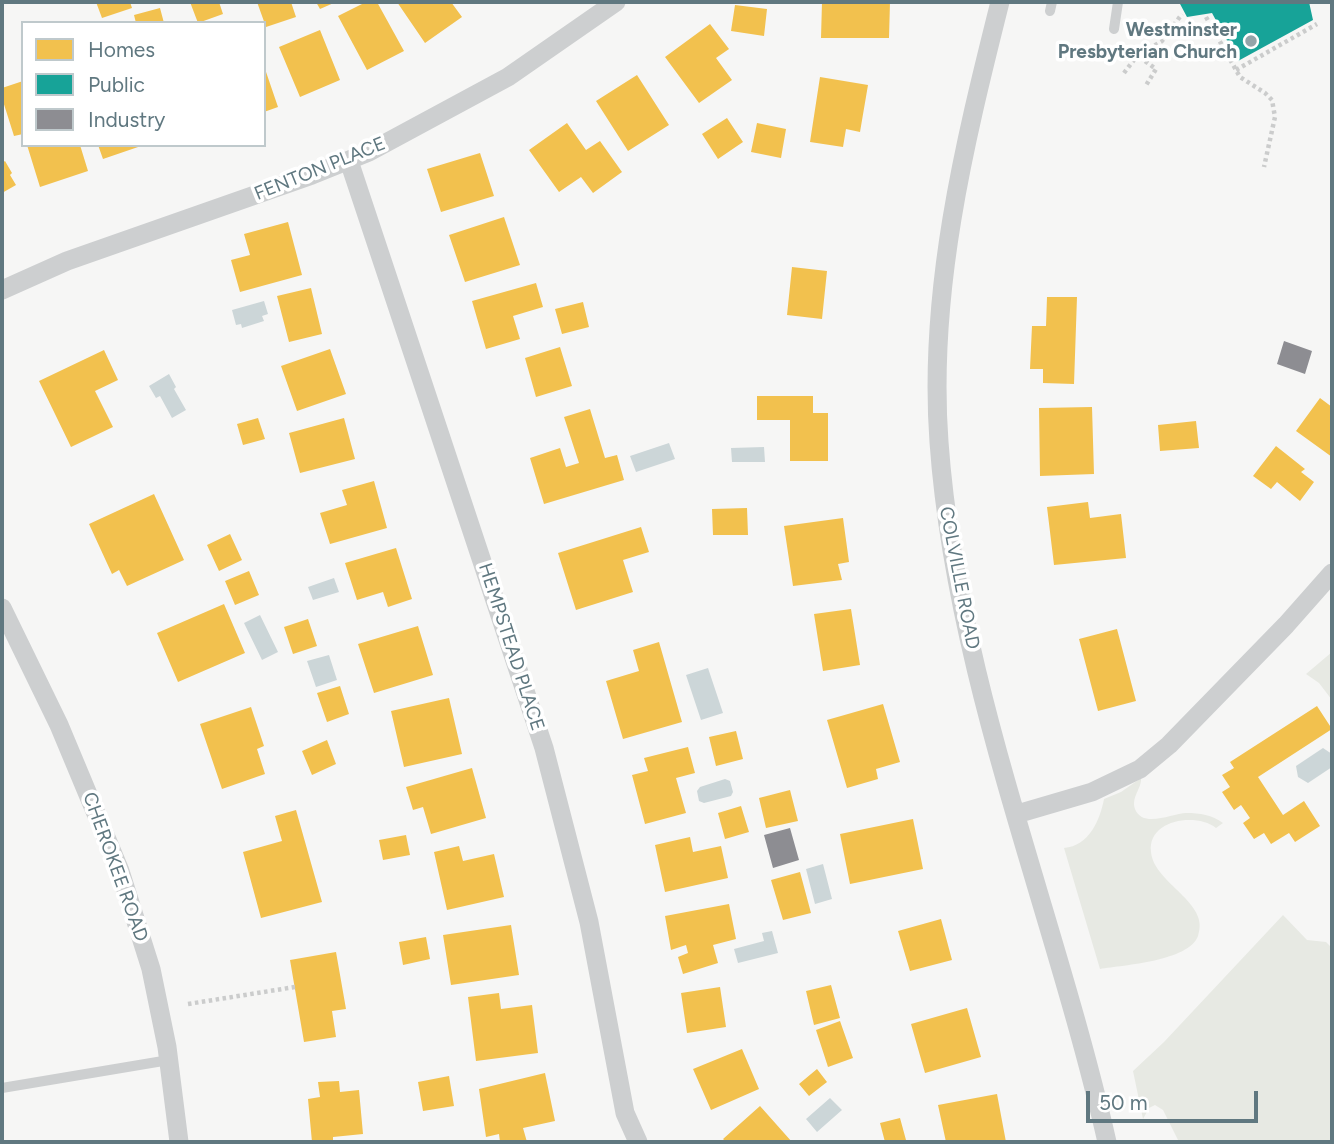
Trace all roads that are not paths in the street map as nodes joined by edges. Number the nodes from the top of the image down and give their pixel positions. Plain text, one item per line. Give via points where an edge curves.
1 (617, 2) edge
2 (1000, 2) edge
3 (1118, 2) edge
4 (1114, 29) dead end
5 (349, 161) junction
6 (2, 290) edge
7 (1332, 573) edge
8 (2, 608) edge
9 (1017, 814) junction
10 (169, 1060) junction
11 (2, 1088) edge
12 (178, 1142) edge
13 (638, 1142) edge
14 (1107, 1142) edge

1 - 5 street, FENTON PLACE via 508,77
2 - 9 street, COLVILLE ROAD via 958,179 943,276 938,439 961,606
3 - 4 lane
5 - 6 street, FENTON PLACE via 66,261
5 - 13 street, HEMPSTEAD PLACE via 544,748 589,922 625,1113
7 - 9 street via 1277,635 1140,769 1092,792
8 - 10 street, CHEROKEE ROAD via 59,725 120,871 151,969
9 - 14 street, COLVILLE ROAD
10 - 11 lane
10 - 12 street, CHEROKEE ROAD

